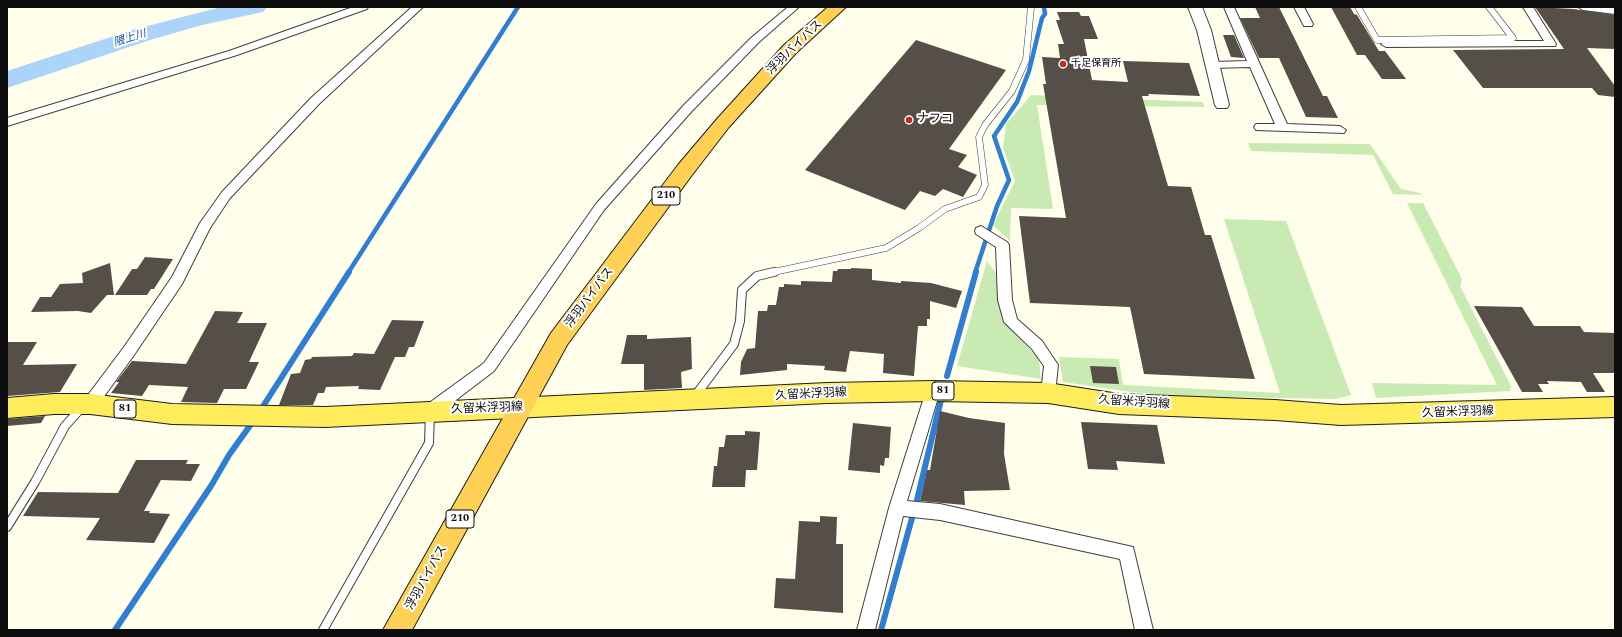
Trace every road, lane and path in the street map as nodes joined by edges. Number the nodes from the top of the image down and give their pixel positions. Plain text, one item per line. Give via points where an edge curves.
1 (363, 7) edge
2 (418, 7) edge
3 (794, 7) edge
4 (838, 7) edge
5 (1031, 7) edge
6 (1195, 7) edge
7 (1229, 7) edge
8 (1299, 7) edge
9 (1358, 7) edge
10 (1489, 7) edge
11 (1528, 7) edge
12 (1583, 7) edge
13 (1615, 11) edge
14 (1308, 24) dead end
15 (1386, 44) dead end
16 (1254, 64) junction
17 (1212, 65) junction
18 (1222, 105) dead end
19 (7, 122) edge
20 (1260, 127) dead end
21 (1282, 127) junction
22 (1340, 130) dead end
23 (981, 232) dead end
24 (933, 391) junction
25 (1048, 393) junction
26 (692, 400) junction
27 (87, 405) junction
28 (1615, 407) edge
29 (7, 408) edge
30 (522, 408) junction
31 (430, 411) junction
32 (897, 508) junction
33 (7, 526) edge
34 (323, 630) edge
35 (397, 630) edge
36 (866, 630) edge
37 (1144, 630) edge

1 - 19 street via 233,53
2 - 27 street via 315,101 226,195 205,226 173,286
3 - 31 street via 755,40 687,109 600,206 489,367
4 - 30 highway, 浮羽バイパス / 210 via 790,49 723,123 685,170 559,339
5 - 26 lane via 1026,60 1012,91 980,136 985,185 979,197 945,209 886,248 757,276 742,290 740,321 734,344
6 - 17 street via 1204,30
7 - 16 street
8 - 14 street
9 - 10 lane via 1377,40 1513,38
11 - 15 street via 1551,44
12 - 13 street
16 - 17 street
16 - 21 street
17 - 18 street
20 - 21 street
21 - 22 street
23 - 25 street via 1002,245 1005,300 1011,322 1038,345 1051,365
24 - 25 main road, 久留米浮羽線 / 81
24 - 26 main road, 久留米浮羽線 / 81
24 - 32 street
25 - 28 main road, 久留米浮羽線 / 81 via 1119,404 1341,415
26 - 30 main road, 久留米浮羽線 / 81
27 - 29 main road, 久留米浮羽線 / 81 via 54,404
27 - 31 main road, 久留米浮羽線 / 81 via 172,414 325,417
27 - 33 lane via 65,426 35,482
30 - 31 main road, 久留米浮羽線 / 81
30 - 35 highway, 浮羽バイパス / 210
31 - 34 lane via 429,444
32 - 36 street
32 - 37 street via 940,512 1127,553

